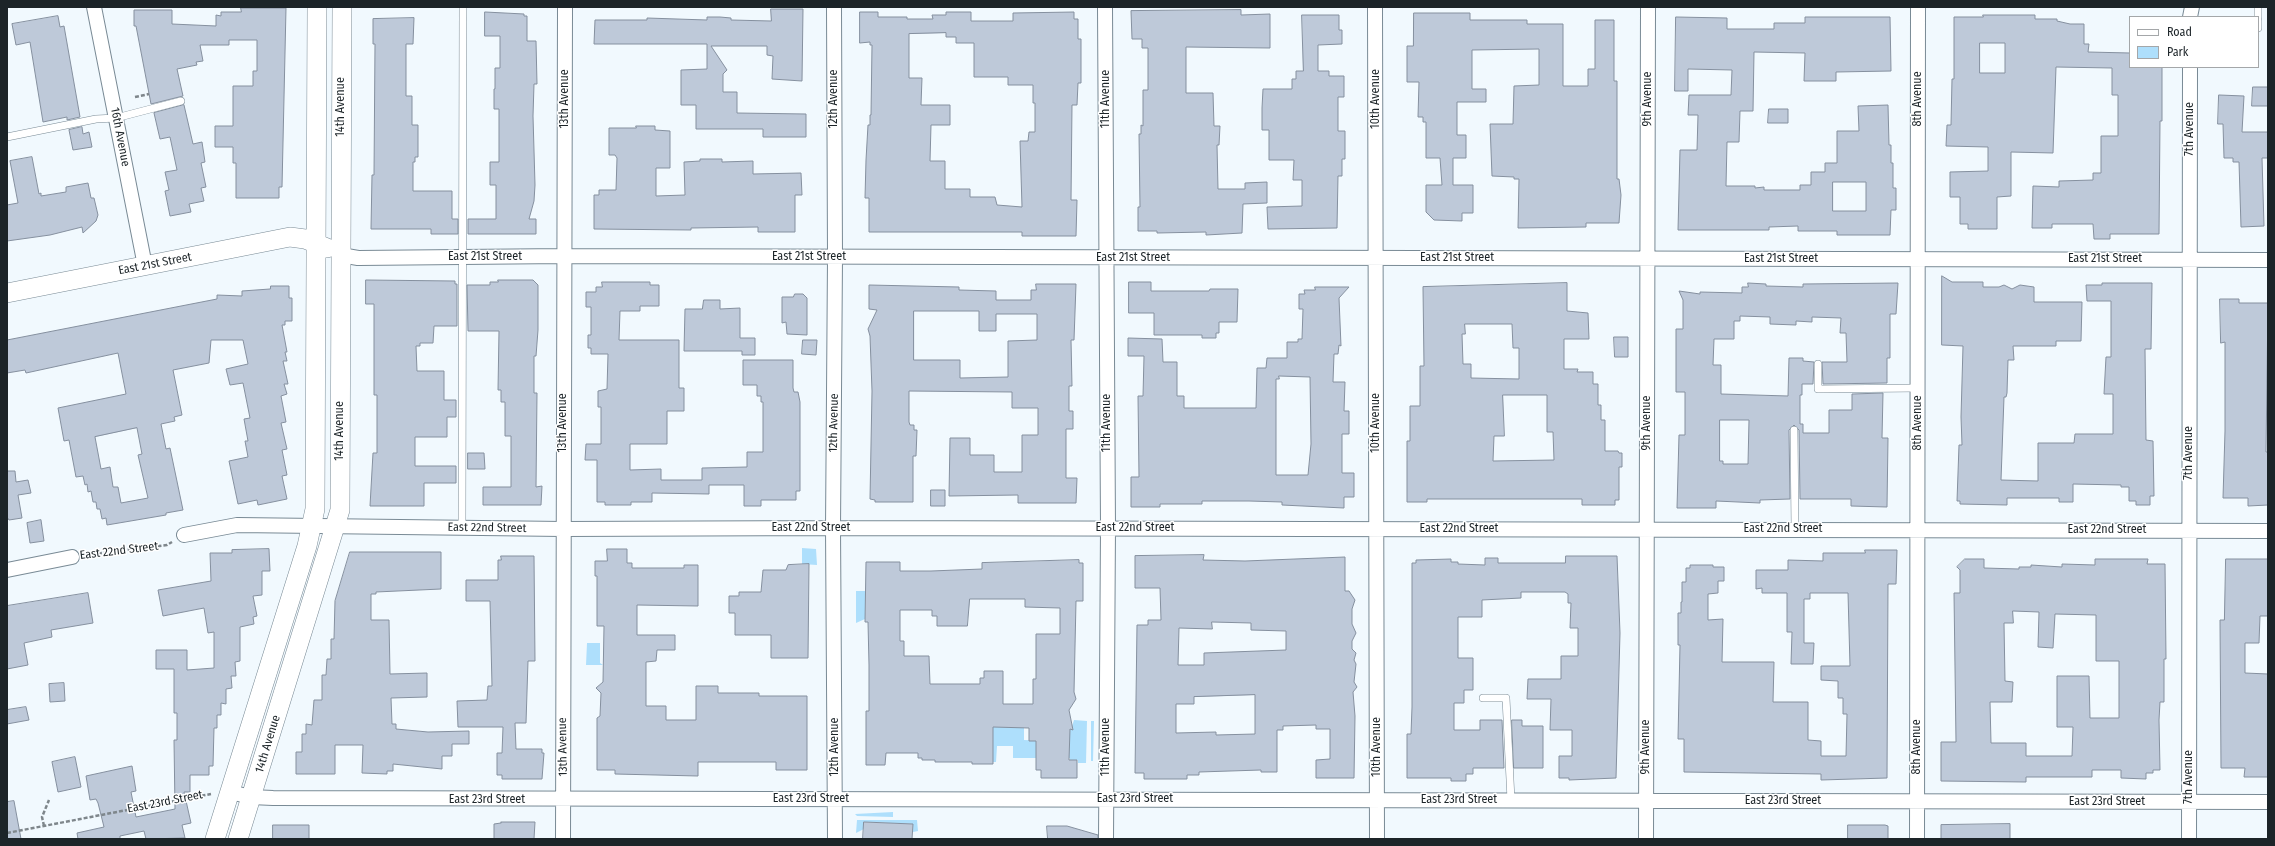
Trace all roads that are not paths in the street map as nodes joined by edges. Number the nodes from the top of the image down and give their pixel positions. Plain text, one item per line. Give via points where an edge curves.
1 (94, 7) edge
2 (317, 7) edge
3 (342, 7) edge
4 (463, 7) edge
5 (565, 7) edge
6 (834, 7) edge
7 (1105, 7) edge
8 (1375, 7) edge
9 (1648, 7) edge
10 (1918, 7) edge
11 (2190, 68) edge
12 (182, 101) dead end
13 (116, 118) junction
14 (7, 137) edge
15 (316, 243) junction
16 (341, 255) junction
17 (564, 256) junction
18 (464, 257) junction
19 (835, 258) junction
20 (1106, 258) junction
21 (1377, 258) junction
22 (1648, 259) junction
23 (1918, 259) junction
24 (2190, 259) junction
25 (2268, 260) edge
26 (145, 266) junction
27 (7, 293) edge
28 (1818, 364) dead end
29 (1918, 388) junction
30 (1794, 430) dead end
31 (462, 527) junction
32 (312, 528) junction
33 (336, 528) junction
34 (833, 528) junction
35 (1108, 528) junction
36 (563, 529) junction
37 (1375, 529) junction
38 (1647, 529) junction
39 (1794, 530) junction
40 (1917, 530) junction
41 (2189, 530) junction
42 (2268, 531) edge
43 (184, 535) road end
44 (72, 557) road end
45 (7, 570) edge
46 (1483, 698) dead end
47 (230, 792) junction
48 (251, 797) junction
49 (835, 799) junction
50 (1106, 799) junction
51 (564, 800) junction
52 (1377, 800) junction
53 (1511, 800) junction
54 (1646, 801) junction
55 (1917, 802) junction
56 (2189, 802) junction
57 (2268, 802) edge
58 (215, 839) edge
59 (238, 839) edge
60 (564, 839) edge
61 (835, 839) edge
62 (1106, 839) edge
63 (1377, 839) edge
64 (1646, 839) edge
65 (1917, 839) edge
66 (2189, 839) edge

1 - 13 street, 16th Avenue
2 - 15 main road, 14th Avenue
3 - 16 main road, 14th Avenue
4 - 18 lane
5 - 17 street, 13th Avenue
6 - 19 street, 12th Avenue
7 - 20 street, 11th Avenue
8 - 21 street, 10th Avenue
9 - 22 street, 9th Avenue
10 - 23 street, 8th Avenue
11 - 24 street, 7th Avenue
12 - 13 lane
13 - 14 lane via 96,119
13 - 26 street, 16th Avenue
15 - 16 main road, East 21st Street
15 - 26 main road, East 21st Street via 290,237
15 - 32 main road, 14th Avenue via 316,492
16 - 18 street, East 21st Street via 358,258
16 - 33 main road, 14th Avenue via 340,510
17 - 18 street, East 21st Street
17 - 19 street, East 21st Street
17 - 36 street, 13th Avenue
18 - 31 lane
19 - 20 street, East 21st Street
19 - 34 street, 12th Avenue
20 - 21 street, East 21st Street
20 - 35 street, 11th Avenue
21 - 22 street, East 21st Street
21 - 37 street, 10th Avenue
22 - 23 street, East 21st Street
22 - 38 street, 9th Avenue
23 - 24 street, East 21st Street
23 - 29 street, 8th Avenue
24 - 25 street, East 21st Street
24 - 41 street, 7th Avenue
26 - 27 main road, East 21st Street
28 - 29 lane via 1818,388
29 - 40 street, 8th Avenue
30 - 39 lane
31 - 33 street, East 22nd Street
31 - 36 street, East 22nd Street
32 - 33 street, East 22nd Street
32 - 43 street, East 22nd Street via 237,525
32 - 47 main road, 14th Avenue
33 - 48 main road, 14th Avenue
34 - 35 street, East 22nd Street
34 - 36 street, East 22nd Street
34 - 49 street, 12th Avenue
35 - 37 street, East 22nd Street
35 - 50 street, 11th Avenue
36 - 51 street, 13th Avenue
37 - 38 street, East 22nd Street
37 - 52 street, 10th Avenue
38 - 39 street, East 22nd Street
38 - 54 street, 9th Avenue
39 - 40 street, East 22nd Street
40 - 41 street, East 22nd Street
40 - 55 street, 8th Avenue
41 - 42 street, East 22nd Street
41 - 56 street, 7th Avenue
44 - 45 street, East 22nd Street
46 - 53 lane via 1506,698
47 - 48 street, East 23rd Street
47 - 58 main road, 14th Avenue
48 - 51 street, East 23rd Street
48 - 59 main road, 14th Avenue
49 - 50 street, East 23rd Street
49 - 51 street, East 23rd Street
49 - 61 street, 12th Avenue
50 - 52 street, East 23rd Street
50 - 62 street, 11th Avenue
51 - 60 street, 13th Avenue
52 - 53 street, East 23rd Street
52 - 63 street, 10th Avenue
53 - 54 street, East 23rd Street
54 - 55 street, East 23rd Street
54 - 64 street, 9th Avenue
55 - 56 street, East 23rd Street
55 - 65 street, 8th Avenue
56 - 57 street, East 23rd Street
56 - 66 street, 7th Avenue

